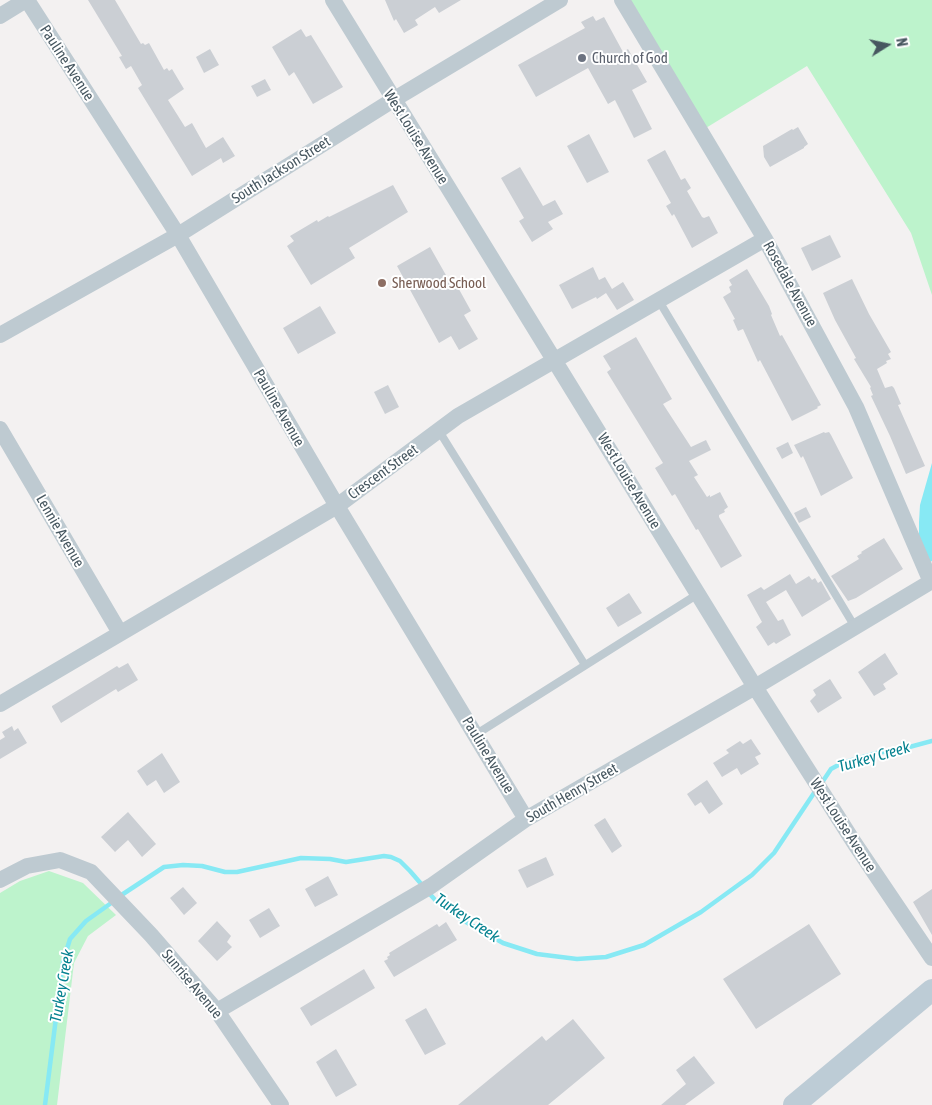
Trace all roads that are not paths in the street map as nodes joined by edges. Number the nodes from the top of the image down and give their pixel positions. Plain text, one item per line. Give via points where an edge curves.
1 (26, 0) edge
2 (333, 0) edge
3 (560, 0) edge
4 (622, 0) edge
5 (0, 16) edge
6 (393, 100) junction
7 (178, 235) junction
8 (765, 239) junction
9 (659, 301) junction
10 (0, 335) edge
11 (556, 361) junction
12 (0, 430) edge
13 (439, 431) junction
14 (337, 506) junction
15 (932, 582) edge
16 (698, 594) junction
17 (855, 627) junction
18 (120, 633) junction
19 (585, 665) junction
20 (755, 687) junction
21 (0, 704) edge
22 (475, 735) junction
23 (526, 819) junction
24 (0, 880) edge
25 (932, 958) edge
26 (932, 990) edge
27 (217, 1011) junction
28 (805, 1102) edge
29 (281, 1105) edge

1 - 5 street
1 - 7 street, Pauline Avenue
2 - 6 street, West Louise Avenue
3 - 6 street, South Jackson Street
4 - 8 street, Rosedale Avenue
6 - 7 street, South Jackson Street
6 - 11 street, West Louise Avenue
7 - 10 street, South Jackson Street
7 - 14 street, Pauline Avenue
8 - 9 street, Crescent Street
8 - 15 street, Rosedale Avenue via 856,406
9 - 11 street, Crescent Street
9 - 17 lane
11 - 13 street, Crescent Street via 458,416
11 - 16 street, West Louise Avenue
12 - 18 street, Lennie Avenue
13 - 14 street, Crescent Street
13 - 19 lane
14 - 18 street, Crescent Street
14 - 22 street, Pauline Avenue
15 - 17 street, South Henry Street
16 - 19 lane
16 - 20 street, West Louise Avenue
17 - 20 street, South Henry Street
18 - 21 street, Crescent Street
19 - 22 lane
20 - 23 street, South Henry Street
20 - 25 street, West Louise Avenue
22 - 23 street, Pauline Avenue
23 - 27 street, South Henry Street via 431,886
24 - 27 street, Sunrise Avenue via 26,866 60,860 91,872
26 - 28 main road
27 - 29 street, Sunrise Avenue

